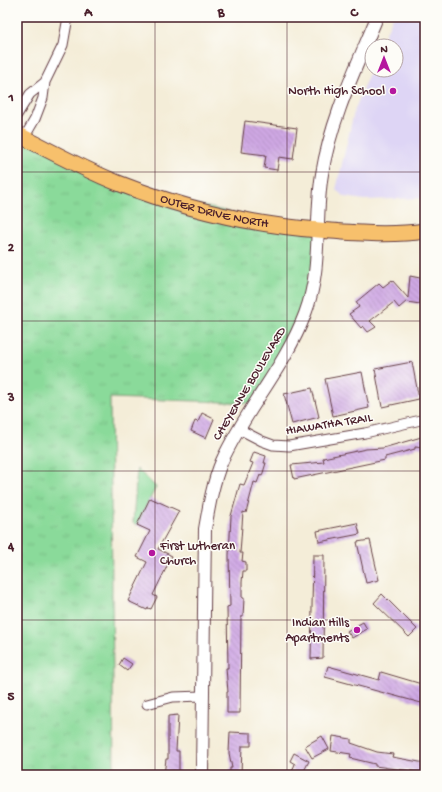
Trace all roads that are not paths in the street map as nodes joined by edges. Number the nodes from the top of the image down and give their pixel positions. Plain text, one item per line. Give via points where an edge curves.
1 (68, 17) edge
2 (377, 17) edge
3 (45, 82) junction
4 (17, 115) edge
5 (21, 136) edge
6 (319, 230) junction
7 (425, 231) edge
8 (425, 419) edge
9 (239, 429) junction
10 (202, 696) junction
11 (147, 704) dead end
12 (202, 775) edge

1 - 3 street via 64,45
2 - 6 street, CHEYENNE BOULEVARD via 344,96 326,153 319,196
3 - 4 street via 30,94
3 - 5 street via 43,98 35,119
5 - 6 main road, OUTER DRIVE NORTH via 93,172 148,194 219,214 306,230
6 - 7 main road, OUTER DRIVE NORTH via 362,234
6 - 9 street, CHEYENNE BOULEVARD via 315,278 306,314 295,338
8 - 9 street, HIAWATHA TRAIL via 365,433 289,446 268,443
9 - 10 street, CHEYENNE BOULEVARD via 221,463 205,529
10 - 11 street via 173,697
10 - 12 street, CHEYENNE BOULEVARD

